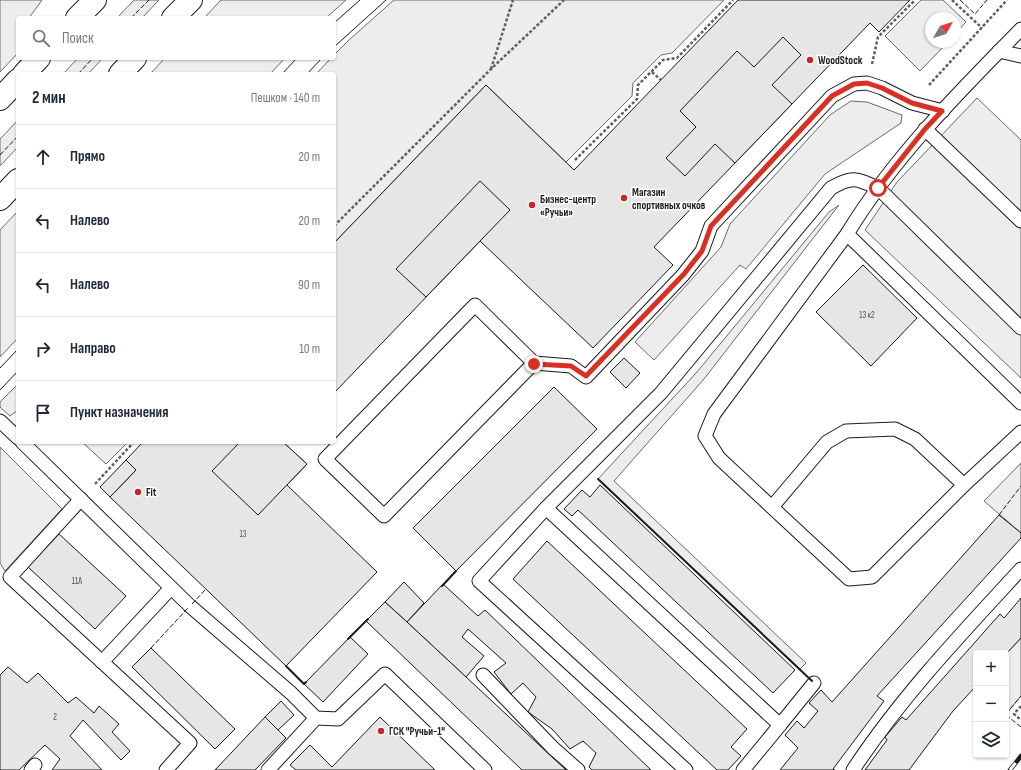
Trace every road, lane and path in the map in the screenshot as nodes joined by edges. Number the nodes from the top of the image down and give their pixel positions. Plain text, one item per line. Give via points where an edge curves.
1 (94, 0) edge
2 (191, 0) edge
3 (513, 0) edge
4 (564, 0) edge
5 (733, 0) edge
6 (915, 0) edge
7 (952, 0) edge
8 (1007, 0) edge
9 (79, 16) edge
10 (175, 16) edge
11 (982, 28) junction
12 (1021, 29) edge
13 (999, 51) junction
14 (1021, 56) edge
15 (37, 60) edge
16 (133, 60) edge
17 (491, 69) junction
18 (26, 72) edge
19 (122, 72) edge
20 (652, 72) junction
21 (660, 80) dead end
22 (16, 82) edge
23 (867, 83) junction
24 (0, 99) edge
25 (912, 103) junction
26 (942, 111) junction
27 (925, 129) junction
28 (575, 160) dead end
29 (16, 182) edge
30 (878, 188) junction
31 (0, 199) edge
32 (1021, 221) edge
33 (336, 224) edge
34 (847, 234) junction
35 (1021, 328) edge
36 (534, 364) junction
37 (1021, 403) edge
38 (0, 421) edge
39 (1021, 432) edge
40 (16, 436) edge
41 (24, 444) edge
42 (132, 444) edge
43 (964, 485) junction
44 (81, 499) junction
45 (772, 507) junction
46 (546, 508) junction
47 (1021, 569) edge
48 (171, 588) junction
49 (102, 662) junction
50 (482, 675) dead end
51 (814, 683) dead end
52 (1021, 706) edge
53 (316, 718) junction
54 (1021, 720) edge
55 (780, 725) junction
56 (166, 770) edge
57 (268, 770) edge
58 (485, 770) edge
59 (578, 770) edge
60 (686, 770) edge
61 (743, 770) edge
62 (852, 770) edge

1 - 9 main road
2 - 10 main road
3 - 17 path
4 - 17 path
5 - 20 path via 677,58 663,60
6 - 23 path via 878,37
7 - 11 path
8 - 11 path
11 - 25 path
12 - 13 lane
13 - 14 lane
13 - 26 lane
15 - 18 main road
16 - 19 main road
17 - 33 path
20 - 21 path
20 - 28 path via 638,85 637,99
22 - 24 main road
23 - 25 lane
23 - 36 lane via 854,84 832,96 711,226 702,251 684,274 586,376 571,366
25 - 26 lane
26 - 27 lane
27 - 30 lane
27 - 32 lane
29 - 31 main road
30 - 34 lane
30 - 35 lane
30 - 46 lane via 847,179 831,188 661,393
34 - 37 lane
34 - 45 lane via 714,414 705,436 719,458
36 - 36 lane via 475,305 325,459 384,516
38 - 40 lane
39 - 43 lane
41 - 44 lane
42 - 44 path
43 - 45 lane via 915,439 895,429 846,431 827,442
43 - 45 lane via 872,577 850,579
44 - 48 lane
44 - 49 lane via 10,577
46 - 55 lane
46 - 60 lane via 479,581
47 - 62 lane via 929,668
48 - 49 lane
48 - 53 lane
49 - 56 lane via 190,743
50 - 59 lane
51 - 55 lane
52 - 54 path via 1014,714
53 - 57 lane
53 - 58 lane via 338,719 385,674
55 - 61 lane

